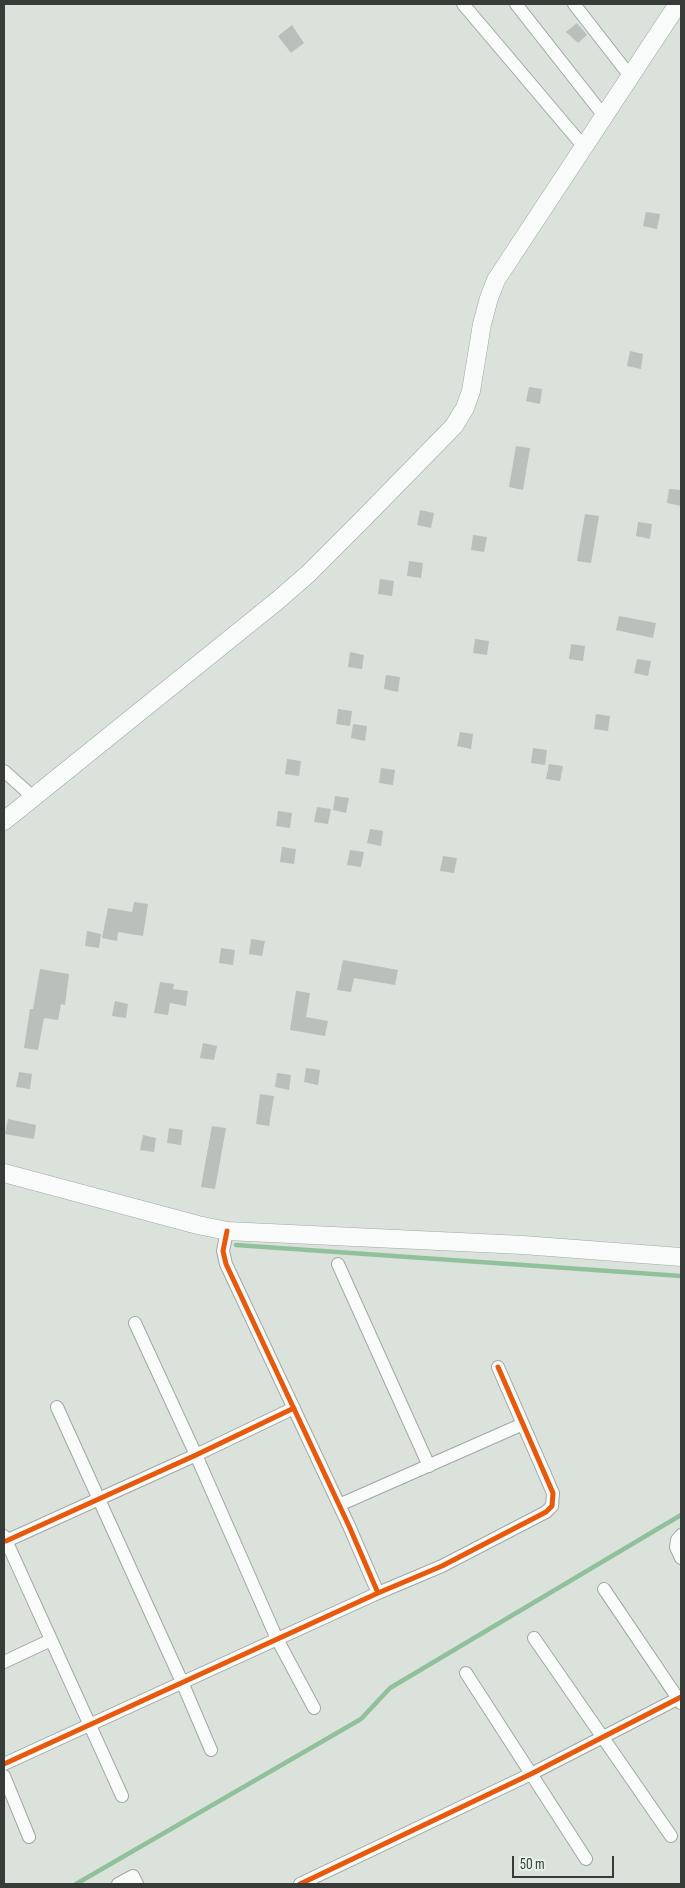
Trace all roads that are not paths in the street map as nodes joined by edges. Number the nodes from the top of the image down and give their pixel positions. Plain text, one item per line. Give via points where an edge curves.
1 (463, 4) edge
2 (516, 4) edge
3 (574, 4) edge
4 (678, 4) edge
5 (630, 76) junction
6 (604, 116) junction
7 (584, 147) junction
8 (4, 771) edge
9 (33, 797) junction
10 (4, 821) edge
11 (4, 1173) edge
12 (226, 1234) junction
13 (681, 1257) edge
14 (338, 1264) dead end
15 (134, 1324) dead end
16 (498, 1367) dead end
17 (57, 1407) dead end
18 (294, 1408) junction
19 (523, 1424) junction
20 (196, 1455) junction
21 (429, 1466) junction
22 (98, 1499) junction
23 (339, 1505) junction
24 (681, 1535) edge
25 (5, 1539) edge
26 (681, 1558) edge
27 (604, 1589) dead end
28 (378, 1593) junction
29 (534, 1638) dead end
30 (277, 1639) junction
31 (51, 1640) junction
32 (4, 1662) edge
33 (466, 1673) dead end
34 (182, 1682) junction
35 (680, 1700) edge
36 (314, 1708) dead end
37 (90, 1724) junction
38 (604, 1738) junction
39 (211, 1750) dead end
40 (4, 1764) edge
41 (531, 1774) junction
42 (4, 1776) edge
43 (122, 1796) dead end
44 (29, 1836) dead end
45 (671, 1836) dead end
46 (586, 1859) dead end
47 (118, 1884) edge
48 (137, 1884) edge
49 (300, 1884) edge

1 - 7 street
2 - 6 street
3 - 5 street
4 - 5 main road
5 - 6 main road
6 - 7 main road
7 - 9 main road via 496,280 482,324 471,391 454,426 296,585
8 - 9 street
9 - 10 main road
11 - 12 main road
12 - 13 main road via 523,1245
12 - 18 street via 223,1251 226,1264
14 - 21 street
15 - 20 street
16 - 19 street
17 - 22 street
18 - 20 street
18 - 23 street
19 - 21 street
19 - 28 street via 553,1493 552,1506 442,1566
20 - 22 street
20 - 30 street
21 - 23 street
22 - 25 street
22 - 34 street
23 - 28 street
24 - 26 street via 676,1547
25 - 31 street
27 - 35 street
28 - 30 street
29 - 38 street
30 - 34 street
30 - 36 street
31 - 32 street
31 - 37 street
33 - 41 street
34 - 37 street
34 - 39 street
35 - 38 street
37 - 40 street
37 - 43 street
38 - 41 street
38 - 45 street
41 - 46 street
41 - 49 street
42 - 44 street
47 - 48 street via 133,1876

